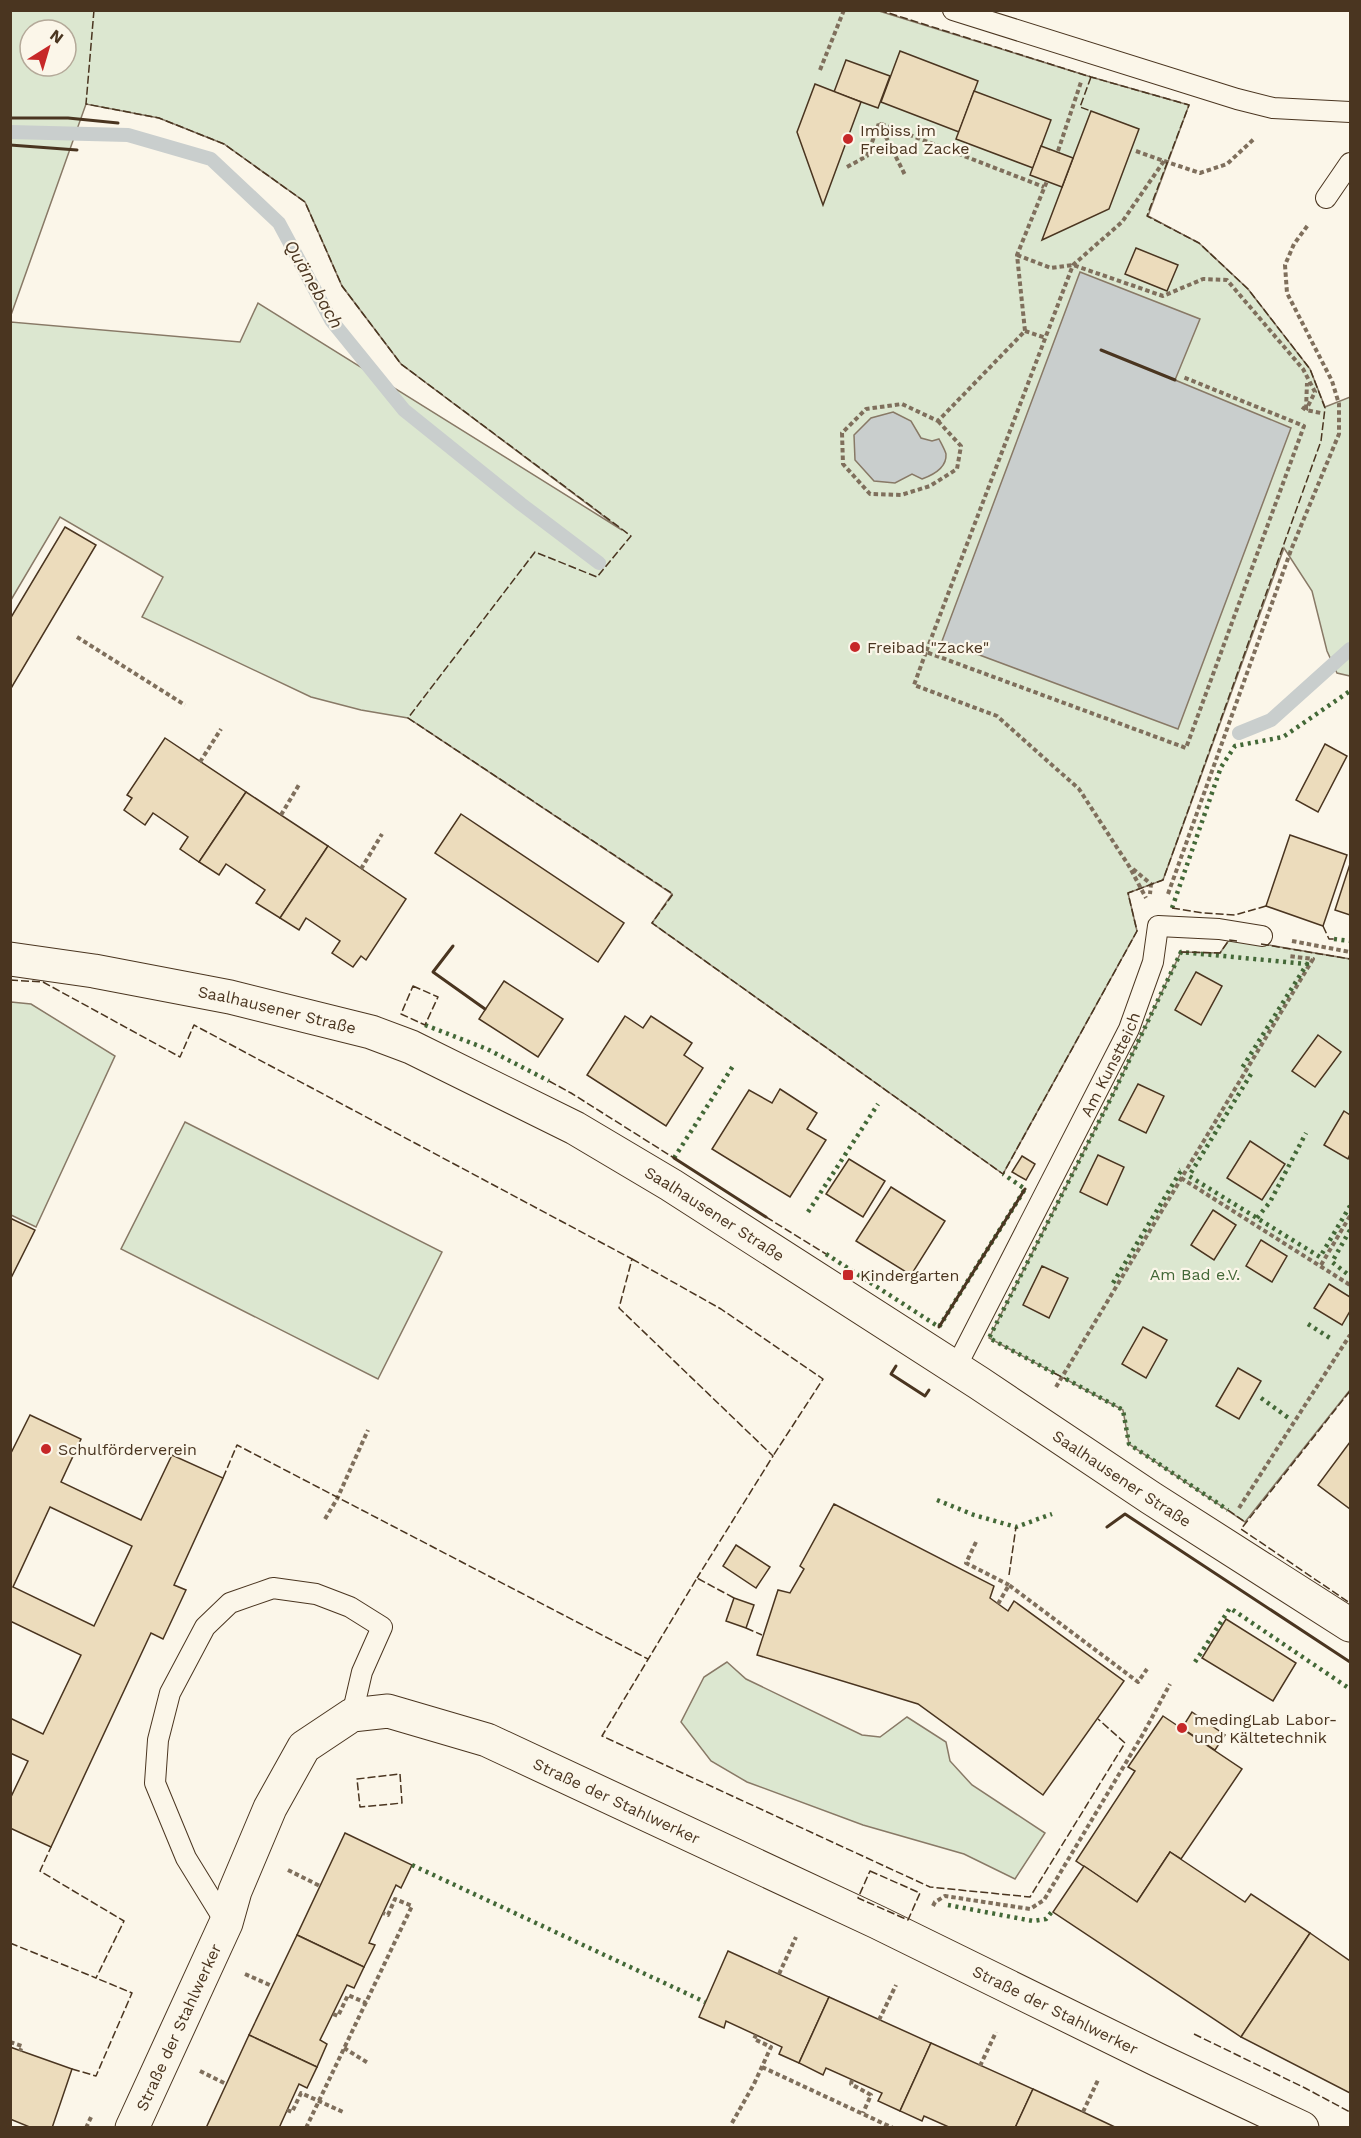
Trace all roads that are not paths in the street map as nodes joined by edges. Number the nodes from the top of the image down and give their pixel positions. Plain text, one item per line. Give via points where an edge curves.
1 (953, 10) edge
2 (1350, 112) edge
3 (1350, 163) edge
4 (1326, 198) road end
5 (1262, 936) road end
6 (10, 959) edge
7 (955, 1369) junction
8 (1350, 1625) edge
9 (352, 1715) junction
10 (226, 1923) junction
11 (132, 2127) edge
12 (1302, 2127) edge

1 - 2 lane via 1237,99 1273,108
3 - 4 lane
5 - 7 lane, Am Kunstteich via 1219,929 1158,927 1153,962 1129,1029
6 - 7 street, Saalhausener Straße via 230,997 363,1029 411,1047 575,1128 671,1185
7 - 8 street, Saalhausener Straße
9 - 10 street, Straße der Stahlwerker via 304,1748 270,1808
9 - 10 lane via 362,1672 382,1627 350,1607 316,1594 273,1588 230,1603 205,1627 170,1693 158,1740 155,1783 186,1858
9 - 12 street, Straße der Stahlwerker via 388,1711 487,1740
10 - 11 street, Straße der Stahlwerker

